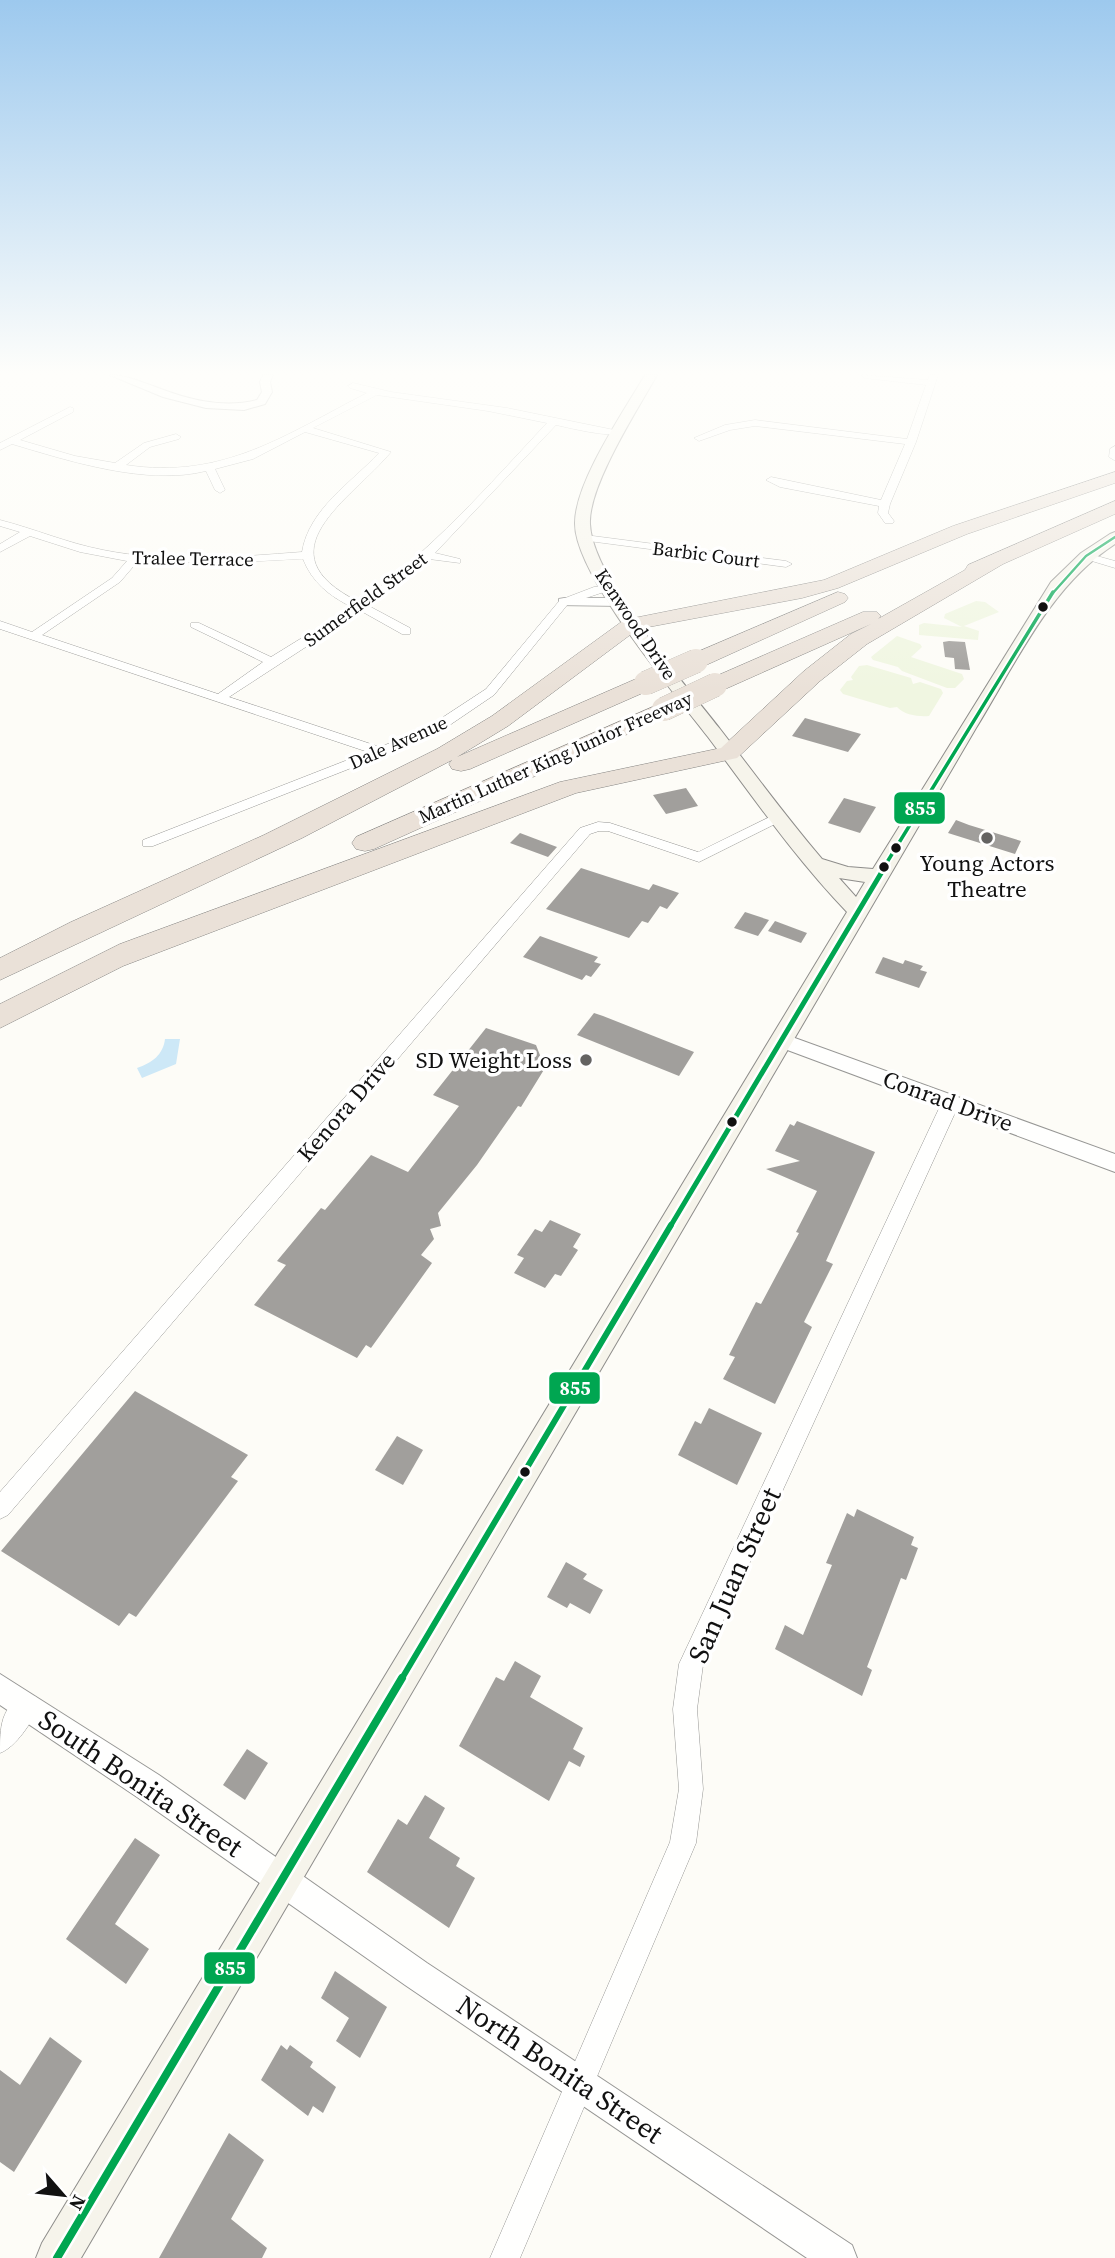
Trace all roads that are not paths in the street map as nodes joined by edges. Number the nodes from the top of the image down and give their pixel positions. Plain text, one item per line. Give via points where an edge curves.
1 (216, 480) edge
2 (358, 480) edge
3 (497, 480) edge
4 (596, 480) edge
5 (771, 480) dead end
6 (895, 480) edge
7 (1105, 480) edge
8 (1107, 480) edge
9 (220, 489) dead end
10 (885, 504) junction
11 (1115, 508) edge
12 (889, 521) dead end
13 (0, 523) edge
14 (30, 531) junction
15 (1115, 537) edge
16 (585, 538) junction
17 (0, 550) edge
18 (307, 555) junction
19 (427, 555) junction
20 (1086, 556) junction
21 (135, 558) junction
22 (456, 561) dead end
23 (995, 561) junction
24 (786, 564) dead end
25 (1115, 565) edge
26 (610, 587) junction
27 (564, 602) junction
28 (618, 603) junction
29 (361, 607) junction
30 (631, 624) junction
31 (0, 625) edge
32 (195, 625) dead end
33 (406, 631) dead end
34 (33, 636) junction
35 (272, 662) junction
36 (220, 698) junction
37 (381, 752) junction
38 (729, 753) junction
39 (776, 818) junction
40 (274, 840) junction
41 (148, 843) dead end
42 (814, 863) junction
43 (879, 876) junction
44 (858, 911) junction
45 (112, 960) junction
46 (0, 970) edge
47 (0, 1017) edge
48 (781, 1040) junction
49 (951, 1102) junction
50 (1115, 1163) edge
51 (0, 1508) edge
52 (0, 1688) edge
53 (27, 1706) junction
54 (0, 1741) edge
55 (282, 1879) junction
56 (579, 2082) junction
57 (57, 2258) edge
58 (505, 2258) edge
59 (839, 2258) edge

1 - 9 street
2 - 18 street via 314,524
3 - 19 street, Sumerfield Street
4 - 16 main road, Kenwood Drive via 586,502
5 - 10 street
6 - 10 street
7 - 30 highway via 960,530 831,584
8 - 40 highway, Martin Luther King Junior Freeway, bridge via 455,767
10 - 12 street via 883,513
11 - 23 highway, Martin Luther King Junior Freeway
13 - 14 street, Tralee Terrace
14 - 17 street
14 - 21 street, Tralee Terrace
15 - 20 main road
16 - 24 street, Barbic Court
16 - 26 main road, Kenwood Drive via 592,560
18 - 21 street, Tralee Terrace via 250,560
18 - 29 street via 321,581
19 - 22 street
19 - 29 street, Sumerfield Street
20 - 25 street
20 - 43 main road via 1052,592
21 - 34 street via 116,580
23 - 38 highway via 859,639
23 - 45 highway, Martin Luther King Junior Freeway, bridge
26 - 27 street, Dale Avenue
26 - 28 main road, Kenwood Drive
27 - 28 street
27 - 37 street, Dale Avenue via 491,692 430,732
28 - 30 main road, Kenwood Drive
29 - 33 street
29 - 35 street, Sumerfield Street
30 - 38 main road, Kenwood Drive
30 - 40 highway via 467,741
31 - 34 street
32 - 35 street
34 - 36 street
35 - 36 street, Sumerfield Street
36 - 37 street
37 - 41 street, Dale Avenue
38 - 39 main road, Kenwood Drive
38 - 45 highway via 569,786
39 - 42 main road, Kenwood Drive
39 - 51 street, Kenora Drive via 699,857 610,827 585,831
40 - 46 highway, Martin Luther King Junior Freeway
42 - 43 main road via 847,874
42 - 44 main road, Kenwood Drive
43 - 44 main road
44 - 48 main road
45 - 47 highway, Martin Luther King Junior Freeway
48 - 49 street, Conrad Drive
48 - 55 main road
49 - 50 street, Conrad Drive
49 - 56 street, San Juan Street via 691,1664 685,1709 691,1789 683,1843
52 - 53 street, South Bonita Street
53 - 54 street
53 - 55 street, South Bonita Street
55 - 56 street, North Bonita Street
55 - 57 main road
56 - 58 street, San Juan Street
56 - 59 street, North Bonita Street

